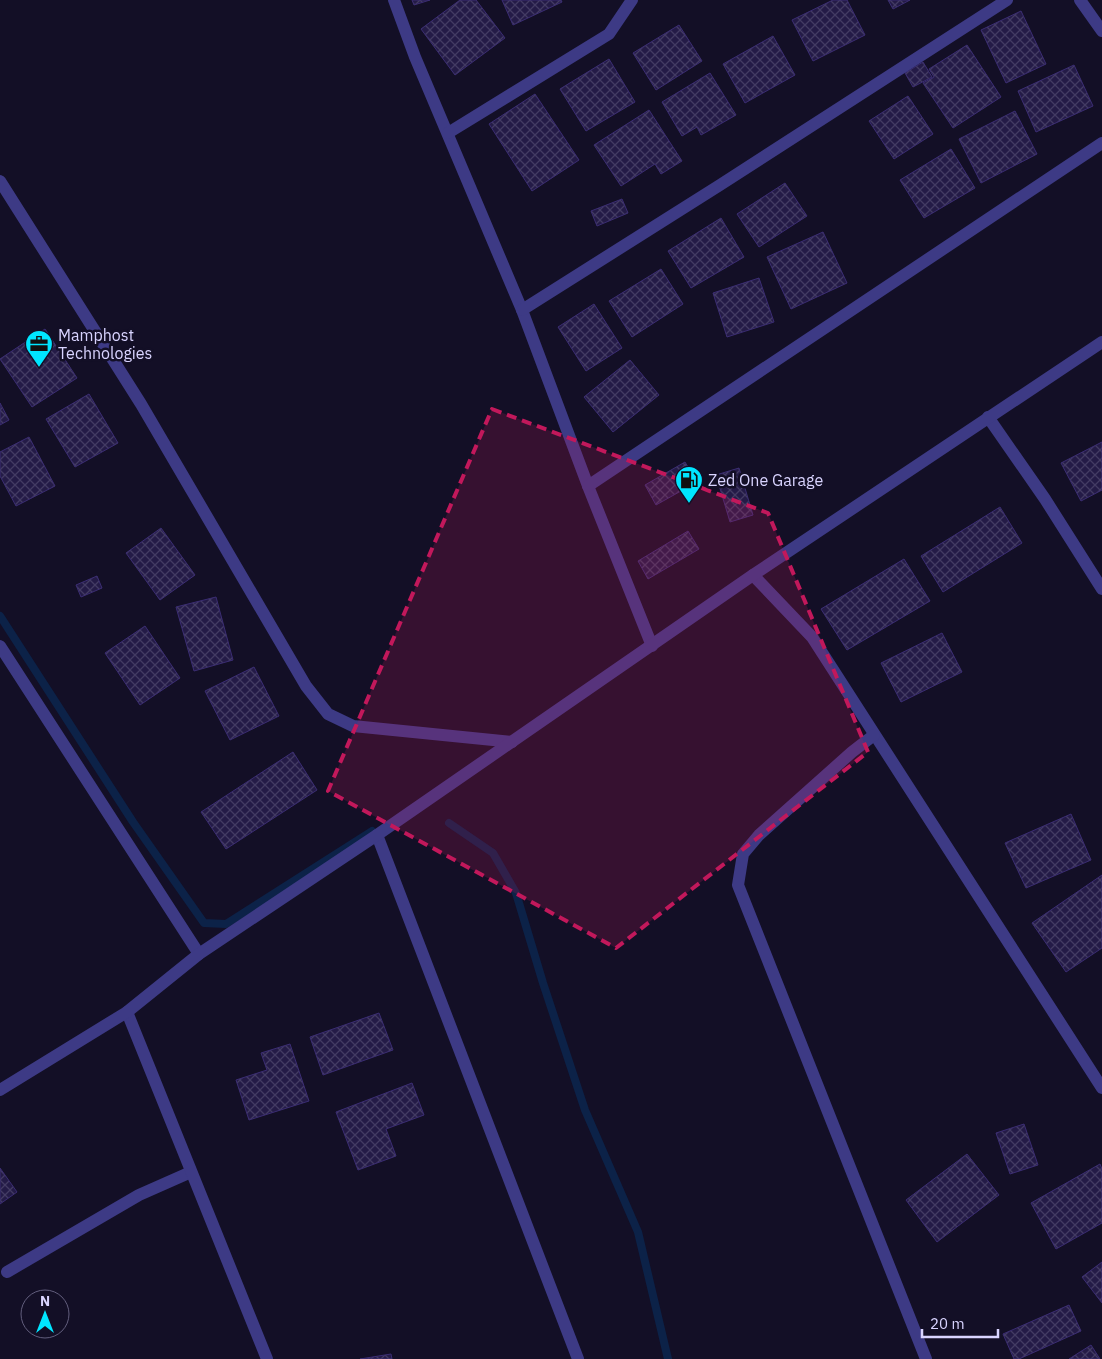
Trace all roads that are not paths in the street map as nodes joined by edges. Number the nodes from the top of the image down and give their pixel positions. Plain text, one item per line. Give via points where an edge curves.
1 (394, 0) edge
2 (632, 0) edge
3 (1007, 0) edge
4 (1080, 0) edge
5 (1102, 30) edge
6 (448, 133) junction
7 (1102, 143) edge
8 (0, 181) edge
9 (522, 310) junction
10 (1102, 342) edge
11 (988, 417) junction
12 (588, 486) junction
13 (753, 575) junction
14 (1102, 589) edge
15 (0, 646) edge
16 (652, 646) junction
17 (874, 735) junction
18 (512, 742) junction
19 (377, 835) junction
20 (199, 954) junction
21 (127, 1012) junction
22 (1102, 1088) edge
23 (0, 1090) edge
24 (191, 1172) junction
25 (7, 1272) dead end
26 (267, 1359) edge
27 (578, 1359) edge
28 (926, 1359) edge

1 - 6 street
2 - 6 street via 609,34
3 - 9 street
4 - 5 street
6 - 9 street
7 - 12 street
8 - 18 street via 140,404 306,686 328,714 353,726
9 - 12 street
10 - 11 street
11 - 13 street
11 - 14 street
12 - 16 street
13 - 16 street
13 - 17 street via 812,637
15 - 20 street
16 - 18 street
17 - 22 street
17 - 28 street via 759,835 743,854 738,885
18 - 19 street
19 - 20 street
19 - 27 street
20 - 21 street
21 - 23 street
21 - 24 street
24 - 25 street via 138,1194
24 - 26 street

